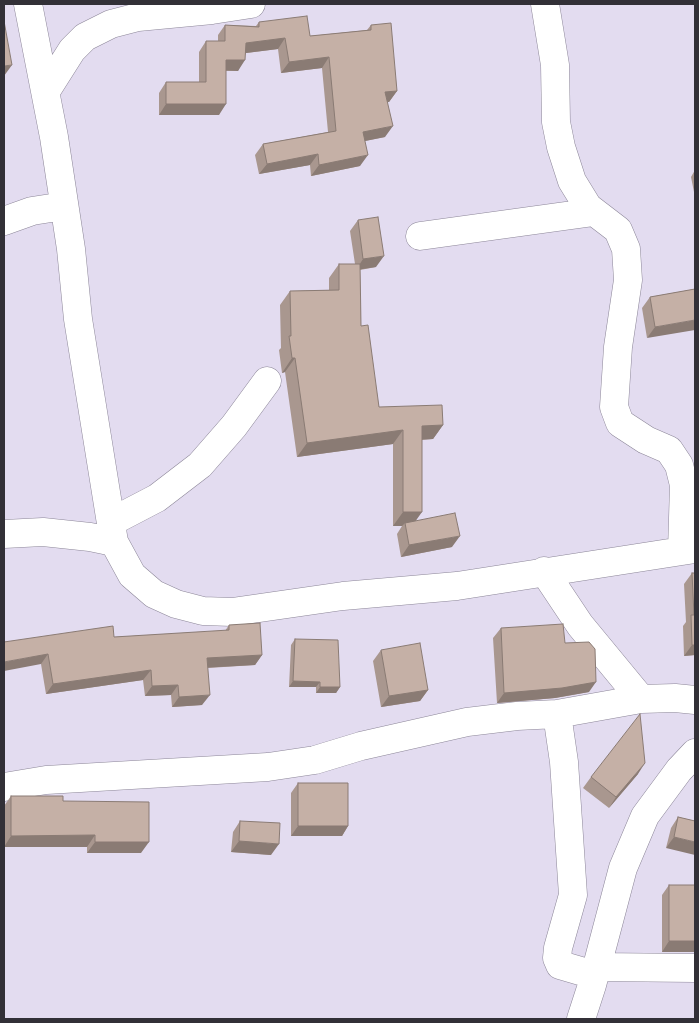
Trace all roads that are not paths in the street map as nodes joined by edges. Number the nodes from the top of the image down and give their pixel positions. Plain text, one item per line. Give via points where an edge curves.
1 (28, 4) edge
2 (251, 4) edge
3 (545, 4) edge
4 (46, 91) junction
5 (64, 206) junction
6 (594, 212) junction
7 (4, 221) edge
8 (420, 236) dead end
9 (267, 381) dead end
10 (112, 532) junction
11 (4, 534) edge
12 (689, 550) edge
13 (544, 572) junction
14 (641, 699) junction
15 (695, 700) edge
16 (557, 714) junction
17 (695, 754) edge
18 (4, 787) edge
19 (695, 968) edge
20 (596, 971) junction
21 (580, 1019) edge

1 - 4 street
2 - 4 street via 138,17 111,24 85,37 72,50
3 - 6 street via 555,65 555,108 561,147 572,181
4 - 5 street
5 - 7 street via 32,211
5 - 10 street via 78,319
6 - 8 street
6 - 12 street via 618,230 626,249 628,280 618,347 614,407 620,423 669,450 679,465 684,485
9 - 10 street via 200,465
10 - 11 street via 90,537 43,532
10 - 13 street via 132,575 154,594 203,611 232,612 343,596 457,586
12 - 13 street
13 - 14 street via 580,625
14 - 15 street
14 - 16 street
16 - 18 street via 467,722 315,760 268,767 46,780
16 - 20 street via 564,762 573,895 557,958 560,965
17 - 20 street via 645,816 623,868
19 - 20 street
20 - 21 street

